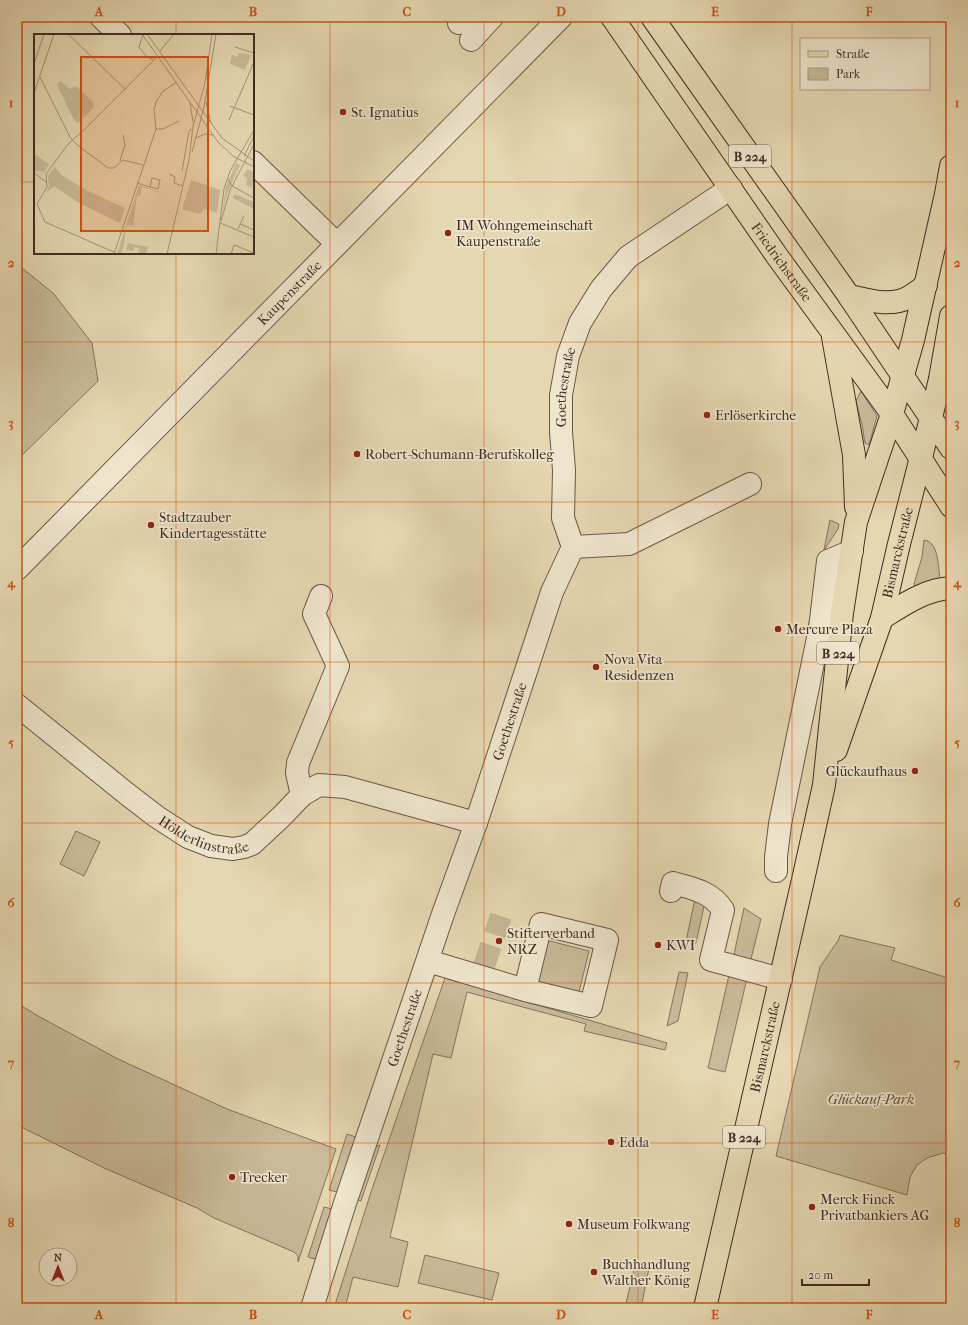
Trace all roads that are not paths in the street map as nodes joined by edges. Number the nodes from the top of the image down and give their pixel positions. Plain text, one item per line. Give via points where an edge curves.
1 (101, 17) edge
2 (492, 17) edge
3 (612, 17) edge
4 (652, 17) edge
5 (551, 19) edge
6 (466, 27) edge
7 (119, 34) edge
8 (254, 163) edge
9 (951, 166) edge
10 (731, 188) junction
11 (337, 244) junction
12 (926, 286) junction
13 (849, 296) junction
14 (951, 323) edge
15 (832, 332) junction
16 (903, 375) junction
17 (892, 414) junction
18 (931, 418) junction
19 (951, 448) edge
20 (922, 460) junction
21 (750, 484) dead end
22 (951, 506) edge
23 (856, 522) junction
24 (573, 547) junction
25 (852, 551) junction
26 (17, 568) edge
27 (951, 588) edge
28 (321, 596) dead end
29 (882, 618) junction
30 (17, 705) edge
31 (824, 785) junction
32 (302, 794) junction
33 (476, 823) junction
34 (776, 871) dead end
35 (671, 891) dead end
36 (428, 962) junction
37 (781, 979) junction
38 (525, 990) dead end
39 (312, 1308) edge
40 (705, 1308) edge

1 - 7 street
2 - 6 street
3 - 10 main road, Friedrichstraße / B 224
4 - 13 main road, B 224
5 - 11 street, Kaupenstraße
8 - 11 street
9 - 12 main road, Bismarckstraße
10 - 15 main road, Friedrichstraße / B 224
10 - 24 street, Goethestraße via 628,257 601,289 580,323 568,356 561,394 563,518
11 - 26 street, Kaupenstraße
12 - 13 main road via 900,301 878,302
12 - 16 main road, Bismarckstraße
13 - 16 main road, B 224
14 - 18 main road, Bismarckstraße
15 - 17 main road, Friedrichstraße / B 224
15 - 23 main road via 854,455
16 - 17 main road, Bismarckstraße / B 224
16 - 18 main road, B 224
17 - 20 main road, Friedrichstraße
17 - 23 main road, Bismarckstraße / B 224
18 - 19 main road
18 - 20 main road, Bismarckstraße / B 224
20 - 22 main road, Friedrichstraße
20 - 29 main road, Bismarckstraße / B 224
21 - 24 street via 629,544
23 - 25 main road, Bismarckstraße / B 224
24 - 33 street, Goethestraße via 552,592
25 - 31 main road, Bismarckstraße / B 224 via 842,613
25 - 34 street via 828,562 820,628 780,824
27 - 29 main road via 928,593 909,601
28 - 32 street via 314,614 338,666 298,763 297,772
29 - 31 main road, Bismarckstraße / B 224
30 - 32 street, Hölderlinstraße via 157,817 188,837 211,846 233,849 252,844
31 - 37 main road, Bismarckstraße / B 224
32 - 33 street, Hölderlinstraße via 319,785 339,786
33 - 36 street, Goethestraße
35 - 37 street via 673,883 696,889 713,898 723,910 711,960
36 - 38 street via 482,972
36 - 39 street, Goethestraße via 345,1203
37 - 40 main road, Bismarckstraße / B 224

